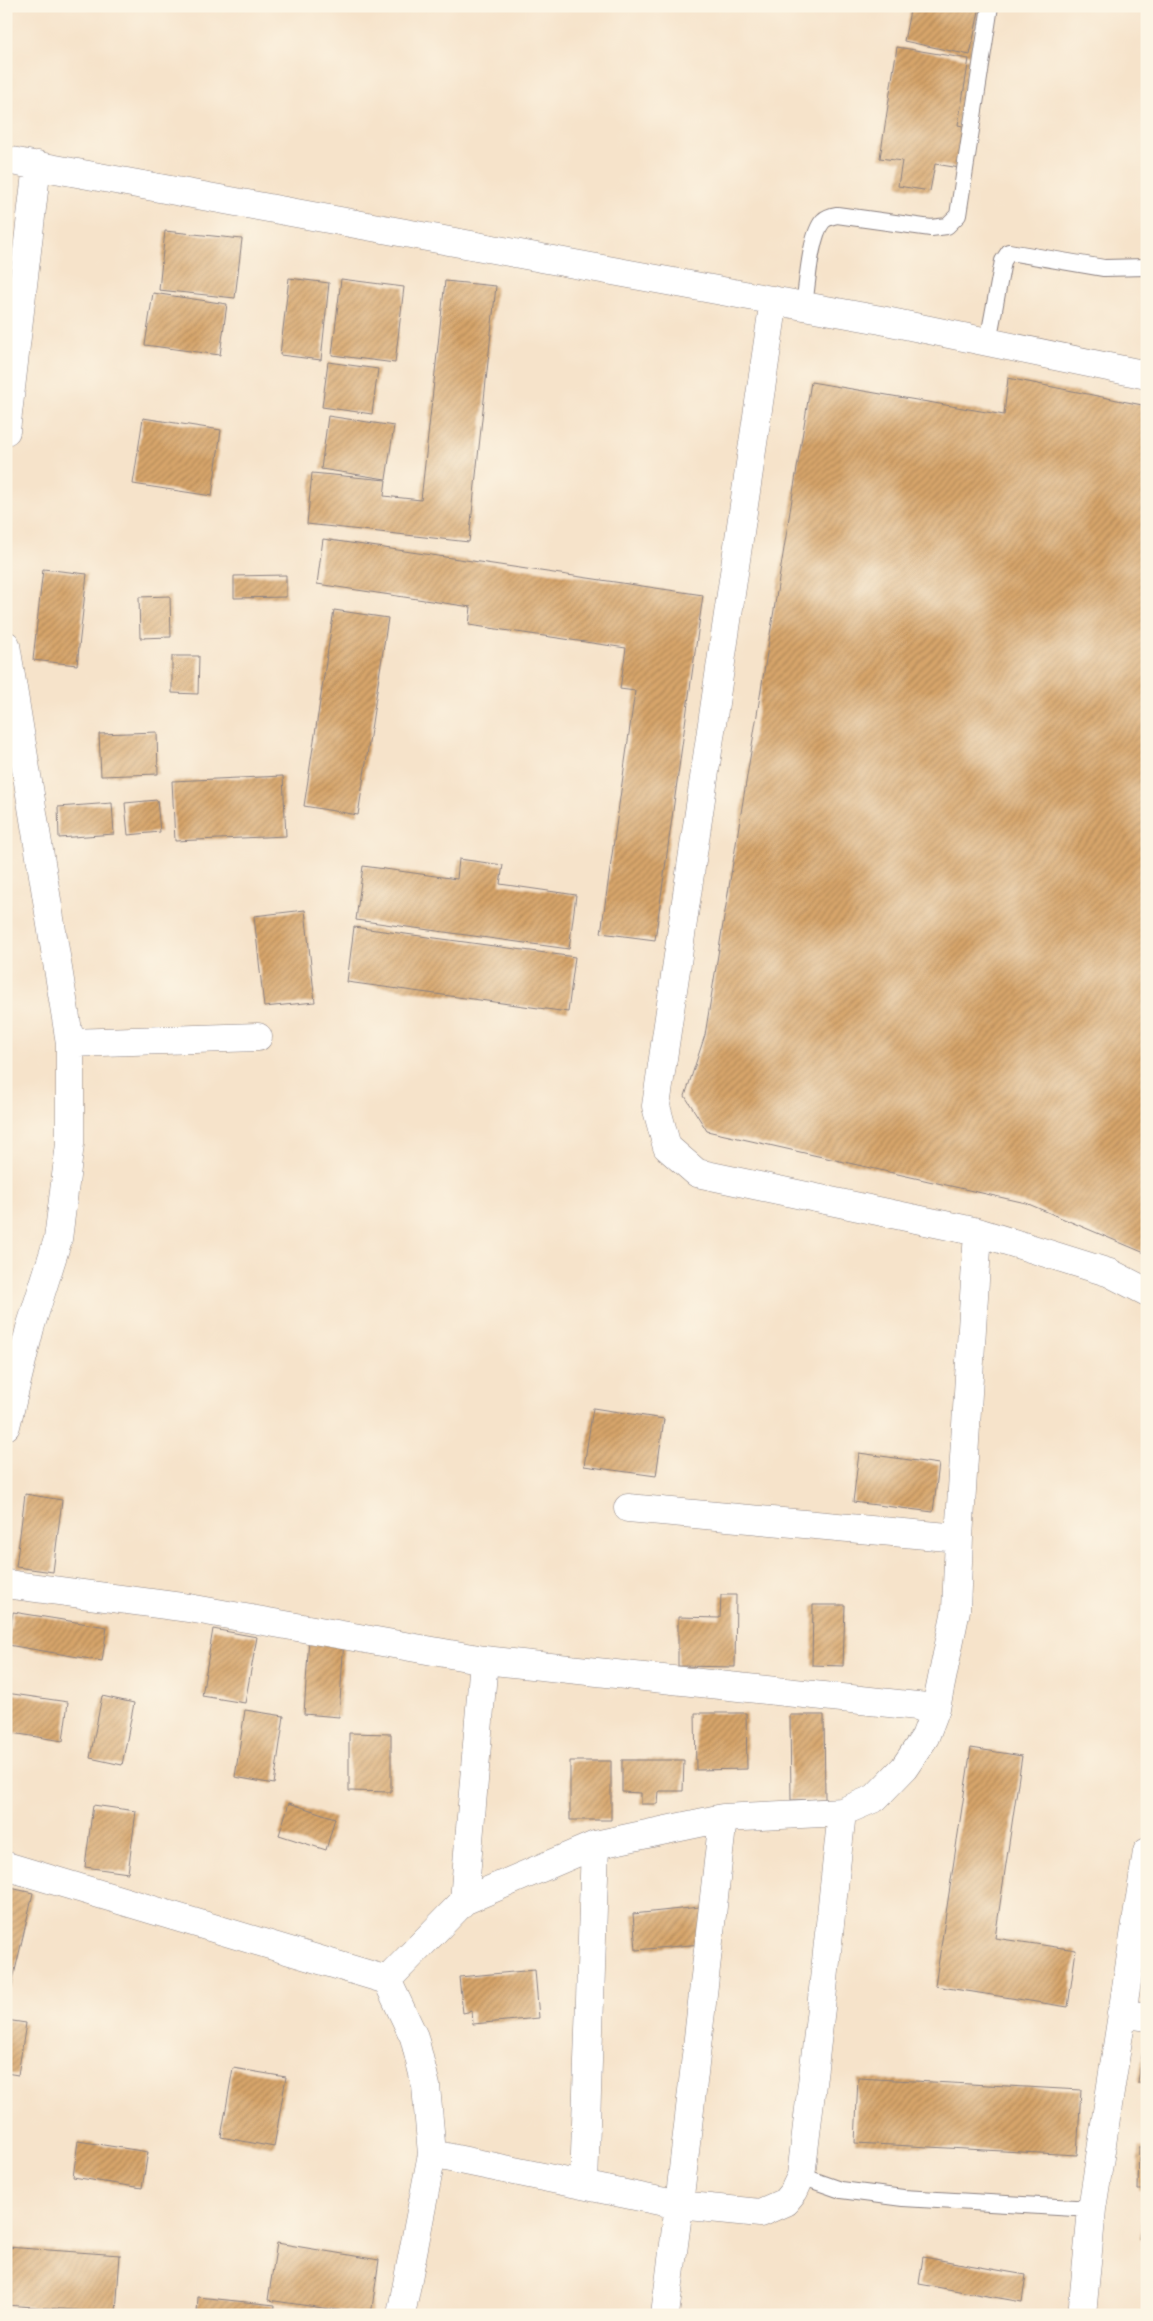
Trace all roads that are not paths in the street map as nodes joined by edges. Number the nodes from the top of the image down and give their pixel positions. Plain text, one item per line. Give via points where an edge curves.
1 (990, 6) edge
2 (6, 160) edge
3 (37, 166) junction
4 (1147, 267) edge
5 (774, 300) junction
6 (804, 306) junction
7 (988, 342) junction
8 (1147, 374) edge
9 (6, 431) edge
10 (6, 645) edge
11 (258, 1037) dead end
12 (70, 1043) junction
13 (978, 1232) junction
14 (1147, 1292) edge
15 (18, 1328) edge
16 (6, 1426) edge
17 (628, 1508) dead end
18 (959, 1538) junction
19 (6, 1584) edge
20 (484, 1660) junction
21 (936, 1708) junction
22 (842, 1812) junction
23 (723, 1818) junction
24 (596, 1844) junction
25 (1147, 1852) edge
26 (6, 1866) edge
27 (464, 1901) junction
28 (387, 1980) junction
29 (1134, 2015) edge
30 (432, 2154) junction
31 (801, 2176) junction
32 (584, 2185) junction
33 (680, 2205) junction
34 (1092, 2209) junction
35 (401, 2315) edge
36 (665, 2315) edge
37 (1082, 2315) edge

1 - 6 lane via 958,215 947,226 931,228 837,215 828,217 821,223 811,252
2 - 3 street
3 - 5 street
3 - 9 street
4 - 7 lane via 1104,268 1009,252 1003,260
5 - 6 street
5 - 13 street via 656,1106 667,1147 698,1174
6 - 7 street
7 - 8 street
10 - 12 street
11 - 12 street
12 - 15 street via 70,1144 58,1239
13 - 14 street via 1110,1273
13 - 18 street
15 - 16 street
17 - 18 street
18 - 21 street via 956,1610
19 - 20 street via 189,1608
20 - 21 street
20 - 27 street
21 - 22 street via 925,1737 904,1768 875,1798
22 - 23 street
22 - 31 street
23 - 24 street
23 - 33 street
24 - 27 street
24 - 32 street
25 - 29 street
26 - 28 street
27 - 28 street
28 - 30 street via 414,2037 426,2086
29 - 34 street
30 - 32 street
30 - 35 street
31 - 33 street via 785,2202 760,2213
31 - 34 lane via 841,2190 904,2198
32 - 33 street
33 - 36 street
34 - 37 street

